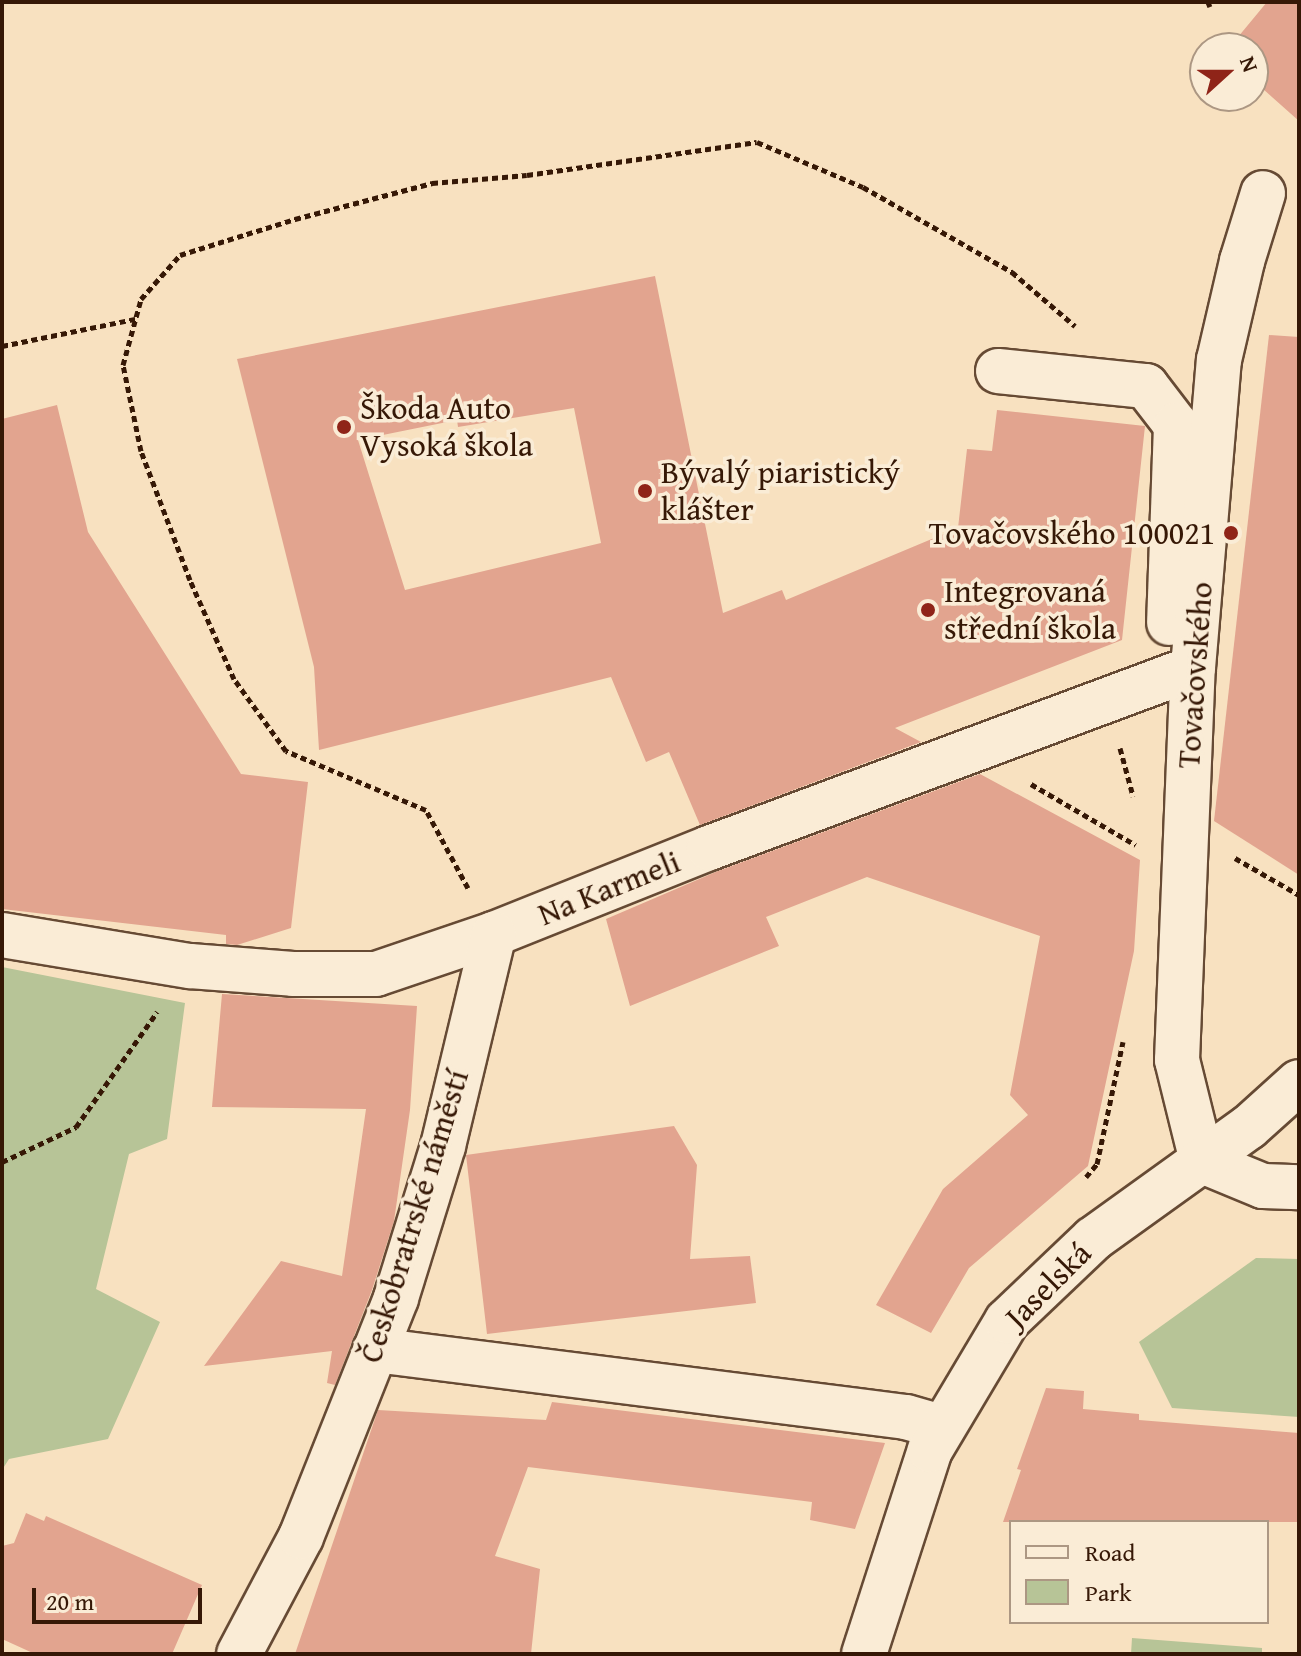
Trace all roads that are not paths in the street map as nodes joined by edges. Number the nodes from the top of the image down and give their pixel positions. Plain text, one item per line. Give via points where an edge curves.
1 (1263, 193) dead end
2 (998, 371) dead end
3 (1180, 672) junction
4 (494, 934) junction
5 (2, 935) edge
6 (1299, 1082) edge
7 (1202, 1161) junction
8 (1299, 1187) edge
9 (375, 1350) junction
10 (942, 1427) junction
11 (301, 1537) junction
12 (239, 1654) edge
13 (270, 1654) edge
14 (864, 1654) edge

1 - 3 street, Tovačovského via 1219,360
2 - 3 street via 1146,386 1176,425
3 - 4 street, Na Karmeli
3 - 7 street, Tovačovského via 1205,750 1177,1060
4 - 5 street, Na Karmeli via 376,974 190,966
4 - 9 street, Českobratrské náměstí via 443,1146
6 - 7 street, Jaselská
7 - 8 street via 1263,1186
7 - 10 street, Jaselská via 1093,1239 1007,1321
9 - 10 street via 892,1415
9 - 11 street, Českobratrské náměstí
10 - 14 street, Jaselská
11 - 12 street, Českobratrské náměstí
11 - 13 street, Českobratrské náměstí

